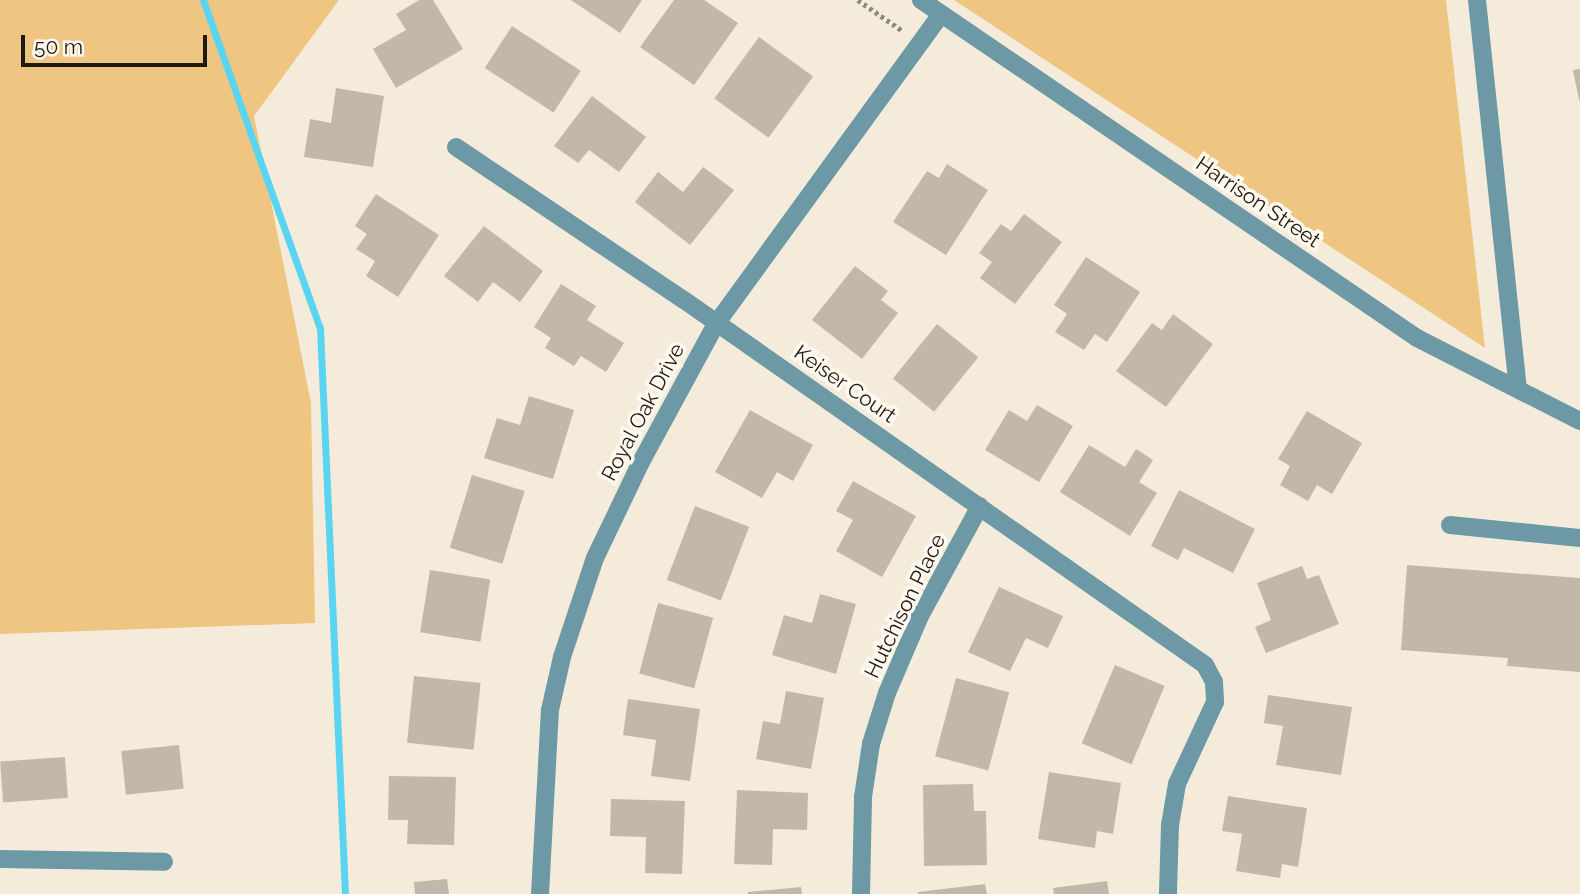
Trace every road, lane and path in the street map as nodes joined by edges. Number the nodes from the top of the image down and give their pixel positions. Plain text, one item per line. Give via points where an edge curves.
1 (858, 0) edge
2 (921, 0) edge
3 (1476, 0) edge
4 (941, 14) junction
5 (903, 31) dead end
6 (456, 147) dead end
7 (716, 324) junction
8 (1518, 389) junction
9 (1580, 421) edge
10 (980, 506) junction
11 (1450, 525) dead end
12 (1580, 538) edge
13 (0, 859) edge
14 (164, 862) dead end
15 (540, 894) edge
16 (861, 894) edge
17 (1168, 894) edge

1 - 5 path
2 - 4 street, Harrison Street
3 - 8 street
4 - 7 street, Royal Oak Drive
4 - 8 street, Harrison Street via 1417,338
6 - 7 street, Keiser Court
7 - 10 street, Keiser Court
7 - 15 street, Royal Oak Drive via 595,558 562,657 543,773
8 - 9 street, Harrison Street
10 - 16 street, Hutchison Place via 920,617 887,692 871,744 863,796
10 - 17 street, Keiser Court via 1205,665 1214,682 1215,702 1177,784
11 - 12 street
13 - 14 street

